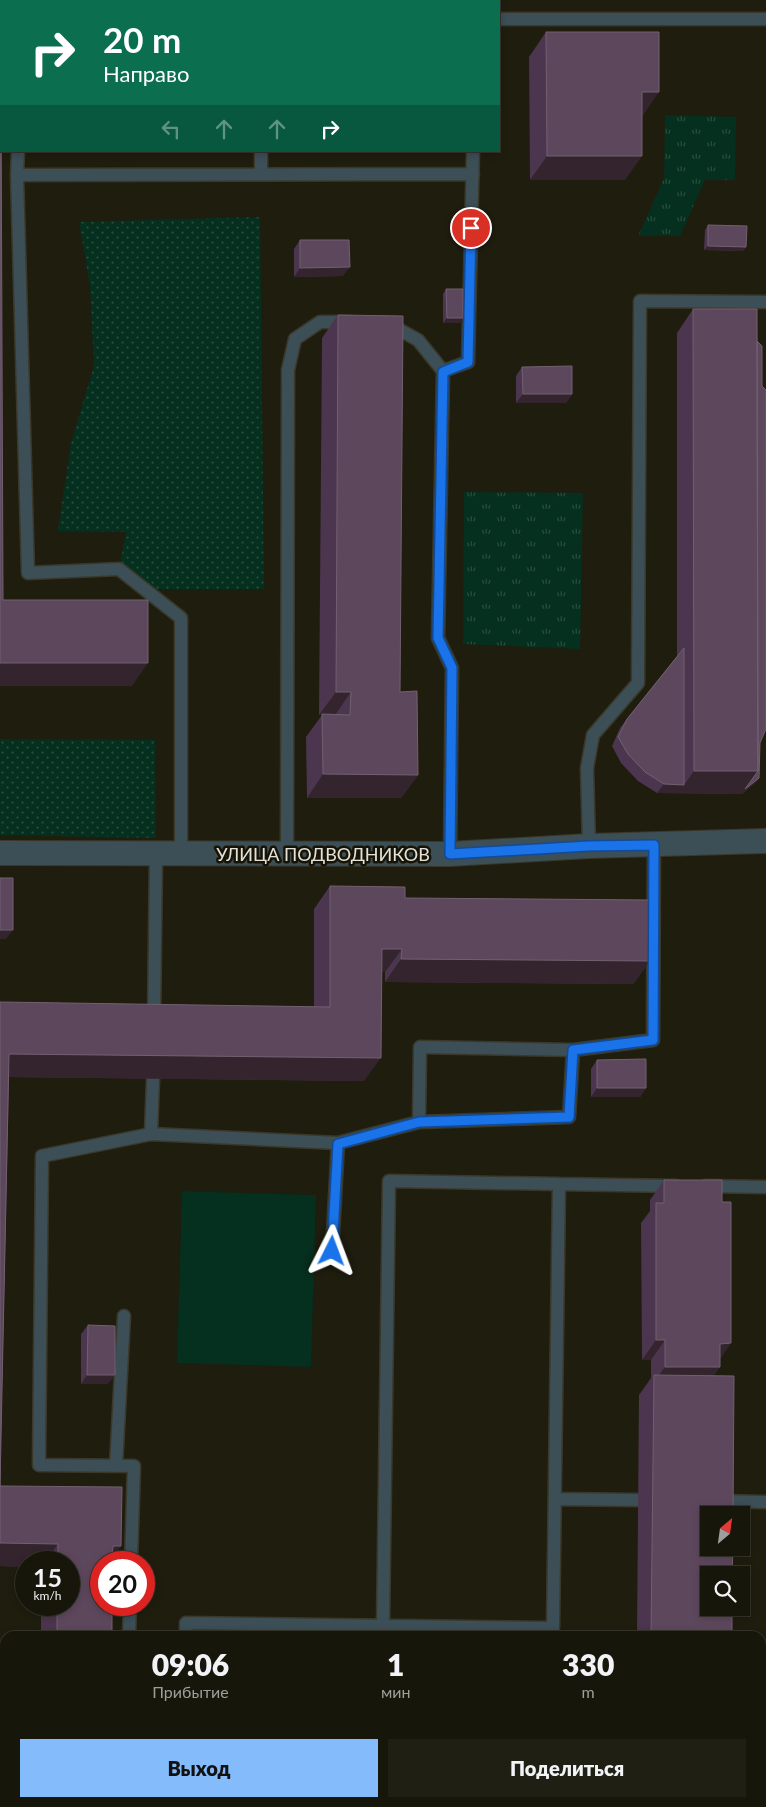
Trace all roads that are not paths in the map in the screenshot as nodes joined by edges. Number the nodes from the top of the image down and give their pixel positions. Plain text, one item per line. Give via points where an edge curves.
1 (500, 19) edge
2 (766, 19) edge
3 (18, 152) edge
4 (261, 152) edge
5 (473, 152) edge
6 (261, 174) junction
7 (473, 174) junction
8 (17, 175) junction
9 (766, 302) edge
10 (443, 372) junction
11 (766, 841) edge
12 (654, 845) junction
13 (588, 846) junction
14 (0, 853) edge
15 (156, 854) junction
16 (181, 854) junction
17 (287, 854) junction
18 (450, 854) junction
19 (154, 1028) edge
20 (573, 1050) junction
21 (153, 1079) edge
22 (419, 1122) junction
23 (151, 1134) junction
24 (338, 1144) junction
25 (559, 1184) junction
26 (766, 1187) edge
27 (332, 1251) dead end
28 (124, 1316) dead end
29 (116, 1466) junction
30 (555, 1499) junction
31 (638, 1500) dead end
32 (719, 1501) edge
33 (766, 1502) edge
34 (131, 1551) edge
35 (130, 1616) edge
36 (383, 1626) junction
37 (129, 1631) edge
38 (186, 1631) edge

1 - 2 lane
3 - 8 lane
4 - 6 lane
5 - 7 lane
6 - 7 lane
6 - 8 lane
7 - 10 lane via 468,362
8 - 16 lane via 28,573 119,569 181,618
9 - 13 lane via 640,301 638,683 593,735 586,768
10 - 17 lane via 418,340 385,322 320,322 295,339 288,370
10 - 18 lane via 438,638 452,668
11 - 12 street, УЛИЦА ПОДВОДНИКОВ
12 - 13 street, УЛИЦА ПОДВОДНИКОВ
12 - 20 lane via 653,1040
13 - 18 street, УЛИЦА ПОДВОДНИКОВ
14 - 15 street, УЛИЦА ПОДВОДНИКОВ
15 - 16 street, УЛИЦА ПОДВОДНИКОВ
15 - 19 lane
16 - 17 street, УЛИЦА ПОДВОДНИКОВ
17 - 18 street, УЛИЦА ПОДВОДНИКОВ
20 - 22 lane via 569,1117
20 - 22 lane via 420,1046
21 - 23 lane
22 - 24 lane
23 - 24 lane
23 - 29 lane via 42,1156 39,1465
24 - 27 lane
25 - 26 lane
25 - 30 lane
25 - 36 lane via 389,1181
28 - 29 lane
29 - 34 lane via 134,1466
30 - 31 lane
30 - 36 lane via 553,1628
32 - 33 lane
35 - 37 lane
36 - 38 lane via 186,1623

